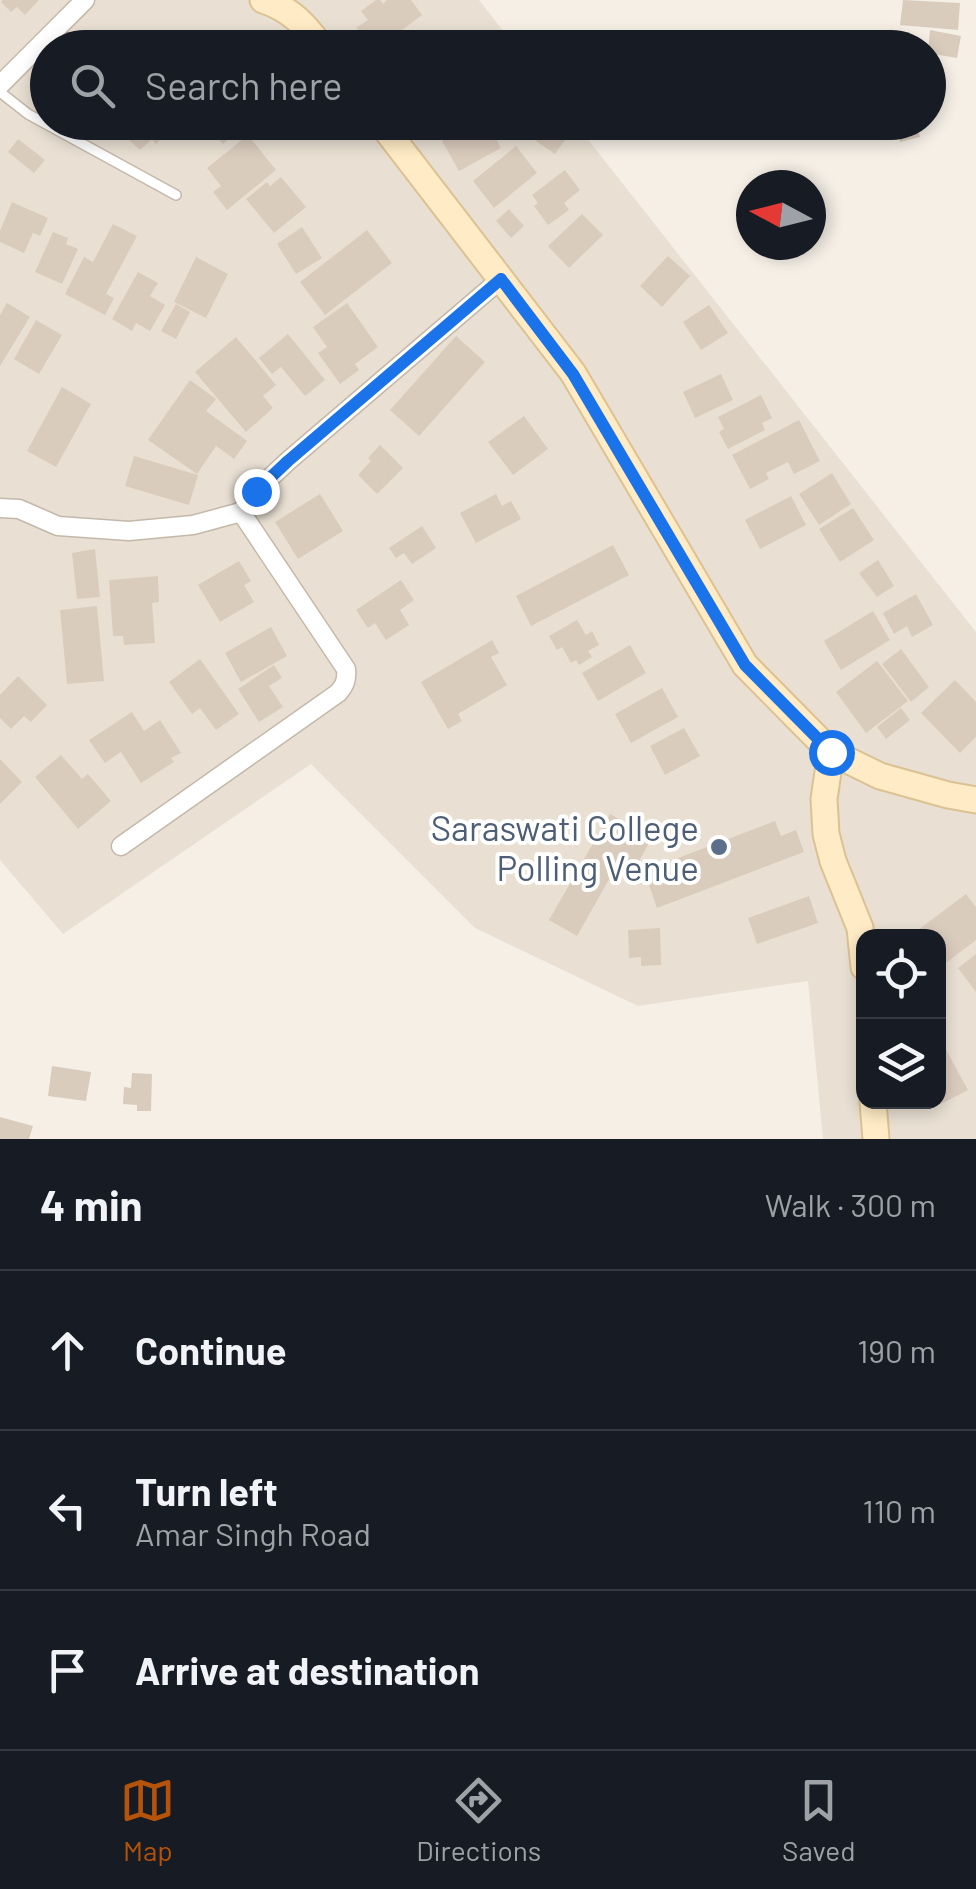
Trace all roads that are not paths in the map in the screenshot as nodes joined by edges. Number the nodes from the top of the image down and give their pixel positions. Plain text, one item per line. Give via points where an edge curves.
1 (86, 0) edge
2 (264, 0) edge
3 (57, 30) edge
4 (308, 30) edge
5 (30, 58) edge
6 (0, 89) edge
7 (30, 115) edge
8 (76, 140) edge
9 (394, 140) edge
10 (176, 195) dead end
11 (501, 279) junction
12 (0, 508) edge
13 (241, 512) junction
14 (831, 752) junction
15 (976, 800) edge
16 (121, 846) dead end
17 (860, 929) edge
18 (874, 1109) edge
19 (876, 1139) edge

1 - 3 street
2 - 4 street via 291,11
5 - 6 street
6 - 7 lane
8 - 10 lane
9 - 11 street
11 - 13 street via 288,461
11 - 14 street via 573,374 745,665
12 - 13 street via 19,508 58,526 128,531
13 - 16 street via 347,679 338,693
14 - 15 street via 880,776
14 - 17 street via 826,834
18 - 19 street

